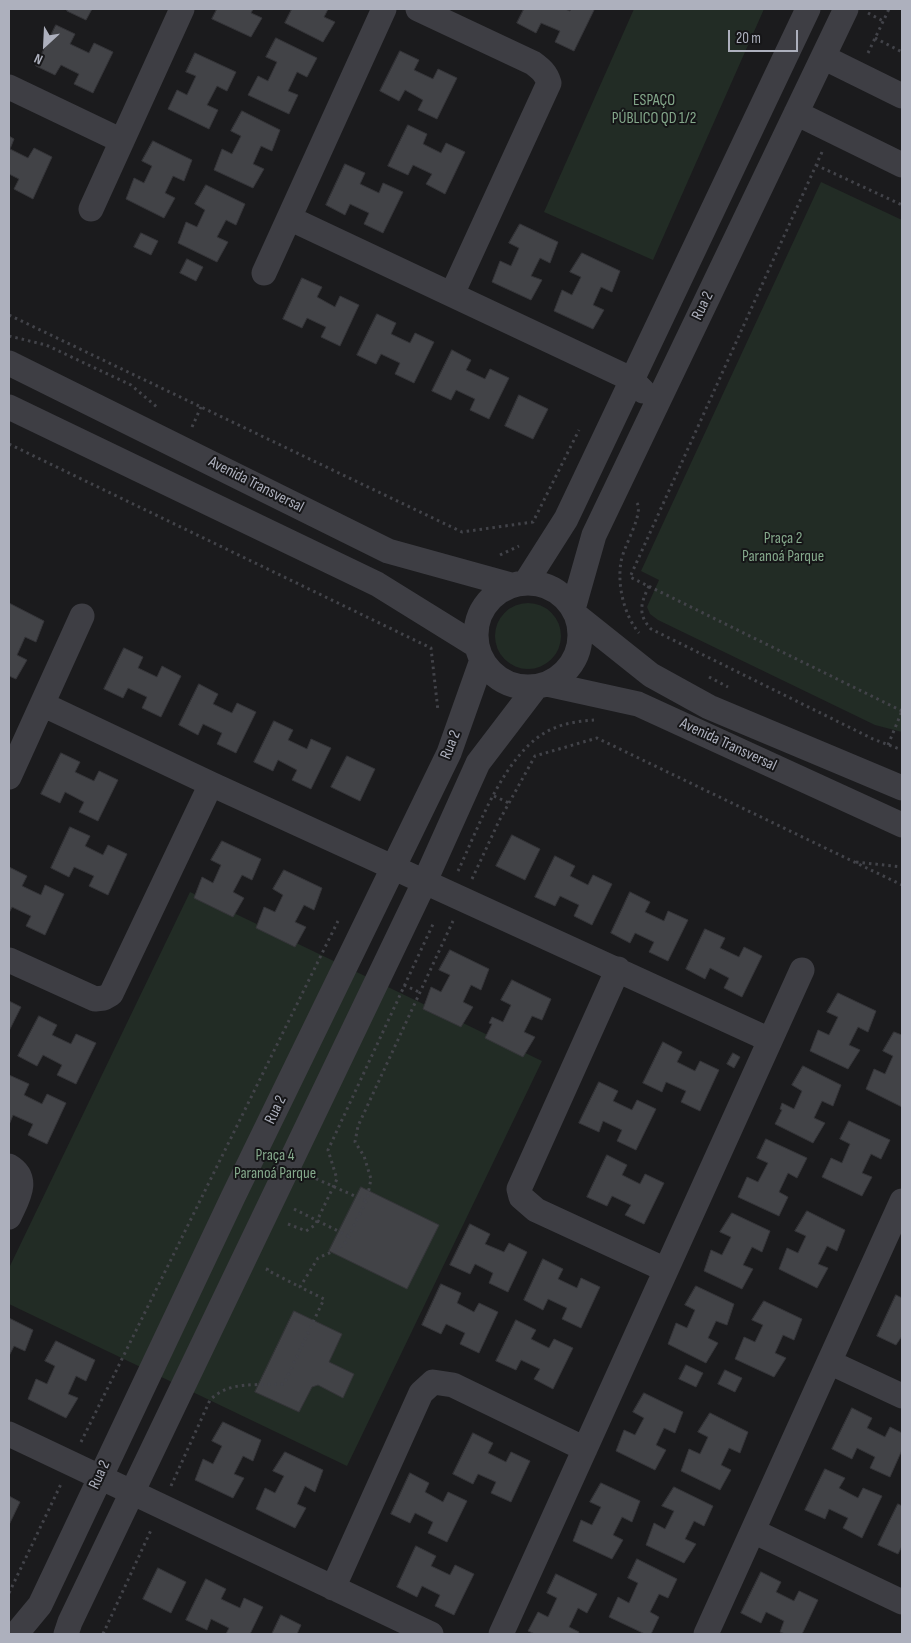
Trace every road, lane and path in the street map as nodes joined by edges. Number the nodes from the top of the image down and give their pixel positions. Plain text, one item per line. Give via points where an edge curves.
1 (182, 9) edge
2 (384, 9) edge
3 (418, 9) edge
4 (808, 9) edge
5 (846, 9) edge
6 (889, 9) edge
7 (875, 38) junction
8 (902, 52) edge
9 (866, 56) dead end
10 (823, 57) junction
11 (9, 88) edge
12 (902, 96) edge
13 (796, 113) junction
14 (122, 141) junction
15 (824, 147) dead end
16 (816, 165) junction
17 (902, 165) edge
18 (902, 205) edge
19 (91, 209) dead end
20 (289, 218) junction
21 (264, 273) dead end
22 (452, 294) junction
23 (9, 315) edge
24 (9, 336) edge
25 (9, 363) edge
26 (631, 379) junction
27 (656, 404) junction
28 (9, 407) edge
29 (160, 411) dead end
30 (580, 429) dead end
31 (9, 444) edge
32 (636, 501) dead end
33 (523, 544) dead end
34 (496, 556) dead end
35 (518, 584) junction
36 (649, 586) junction
37 (575, 612) junction
38 (82, 616) dead end
39 (643, 637) dead end
40 (479, 653) junction
41 (704, 674) dead end
42 (542, 685) junction
43 (737, 691) dead end
44 (42, 704) junction
45 (902, 711) edge
46 (438, 717) dead end
47 (598, 720) dead end
48 (888, 745) junction
49 (902, 750) edge
50 (9, 777) edge
51 (211, 784) junction
52 (902, 788) edge
53 (902, 825) edge
54 (853, 861) junction
55 (392, 867) junction
56 (902, 867) edge
57 (425, 882) junction
58 (902, 885) edge
59 (456, 896) junction
60 (341, 914) dead end
61 (9, 960) edge
62 (618, 969) junction
63 (802, 970) dead end
64 (770, 1040) junction
65 (9, 1166) edge
66 (307, 1184) dead end
67 (334, 1186) junction
68 (299, 1201) dead end
69 (366, 1201) junction
70 (902, 1201) edge
71 (284, 1204) junction
72 (9, 1217) edge
73 (317, 1221) junction
74 (287, 1224) junction
75 (285, 1232) dead end
76 (348, 1236) junction
77 (271, 1263) dead end
78 (666, 1270) junction
79 (300, 1287) junction
80 (829, 1362) junction
81 (902, 1396) edge
82 (9, 1434) edge
83 (585, 1449) junction
84 (70, 1463) junction
85 (100, 1477) junction
86 (133, 1492) junction
87 (162, 1506) junction
88 (753, 1531) junction
89 (333, 1588) junction
90 (9, 1593) edge
91 (902, 1602) edge
92 (16, 1634) edge
93 (66, 1634) edge
94 (103, 1634) edge
95 (431, 1634) edge
96 (501, 1634) edge
97 (706, 1634) edge

1 - 14 street
2 - 20 street
3 - 22 street via 542,68 549,84
4 - 26 street, Rua 2
5 - 10 street, Rua 2
6 - 7 path
7 - 8 path
7 - 9 path
10 - 12 street
10 - 13 street, Rua 2
11 - 14 street
13 - 17 street
13 - 27 street, Rua 2
14 - 19 street
15 - 16 path
16 - 18 path
16 - 36 path via 630,577
20 - 21 street
20 - 22 street
22 - 26 street
23 - 30 path via 462,532 533,522
24 - 29 path via 46,345 131,386
25 - 35 street, Avenida Transversal via 388,551
26 - 27 street
26 - 35 street, Rua 2 via 566,519
27 - 37 street, Rua 2 via 594,535
28 - 40 street, Avenida Transversal via 377,584
31 - 46 path via 431,648
32 - 39 path via 639,512 622,555 621,586 625,608
33 - 34 path
35 - 37 street, Avenida Transversal via 540,584 553,589 565,597
35 - 40 street via 498,592 486,602 476,630
36 - 45 path
36 - 48 path via 640,603 640,611 651,629
37 - 42 street via 581,632 579,648 561,676
37 - 52 street, Avenida Transversal via 651,675 709,707
38 - 44 street
40 - 42 street, Avenida Transversal via 492,673 505,682 520,687
40 - 55 street, Rua 2 via 449,753
41 - 43 path
42 - 53 street, Avenida Transversal via 638,704
42 - 57 street, Rua 2 via 478,763
44 - 50 street
44 - 51 street
45 - 48 path
47 - 59 path via 552,729 520,755 494,796
48 - 49 path
51 - 55 street
51 - 61 street via 111,994 95,999
54 - 56 path
54 - 58 path
54 - 59 path via 597,738 535,756
55 - 57 street
55 - 85 street, Rua 2
57 - 59 street
57 - 71 street, Rua 2
59 - 62 street
59 - 67 path via 328,1150 337,1179
59 - 69 path via 358,1126 355,1142 364,1156 371,1179
60 - 84 path
62 - 64 street
62 - 78 street via 519,1189 521,1197 536,1210
63 - 64 street
64 - 78 street
65 - 72 street via 20,1177 22,1185
66 - 67 path via 311,1175
67 - 69 path
67 - 73 path
68 - 71 path
69 - 76 path
70 - 80 street
71 - 73 path
71 - 74 path
71 - 86 street, Rua 2
73 - 74 path via 306,1231
73 - 76 path
74 - 75 path
76 - 79 path via 336,1250 318,1258
77 - 79 path via 267,1270
78 - 83 street
79 - 87 path via 324,1299 284,1384 243,1384 219,1391 210,1400
80 - 81 street
80 - 88 street
82 - 84 street
83 - 89 street via 453,1385 433,1382 421,1394
83 - 96 street
84 - 85 street
84 - 90 path
85 - 86 street
85 - 92 street, Rua 2 via 40,1606
86 - 87 street
86 - 93 street, Rua 2
87 - 89 street
87 - 94 path
88 - 91 street
88 - 97 street
89 - 95 street

